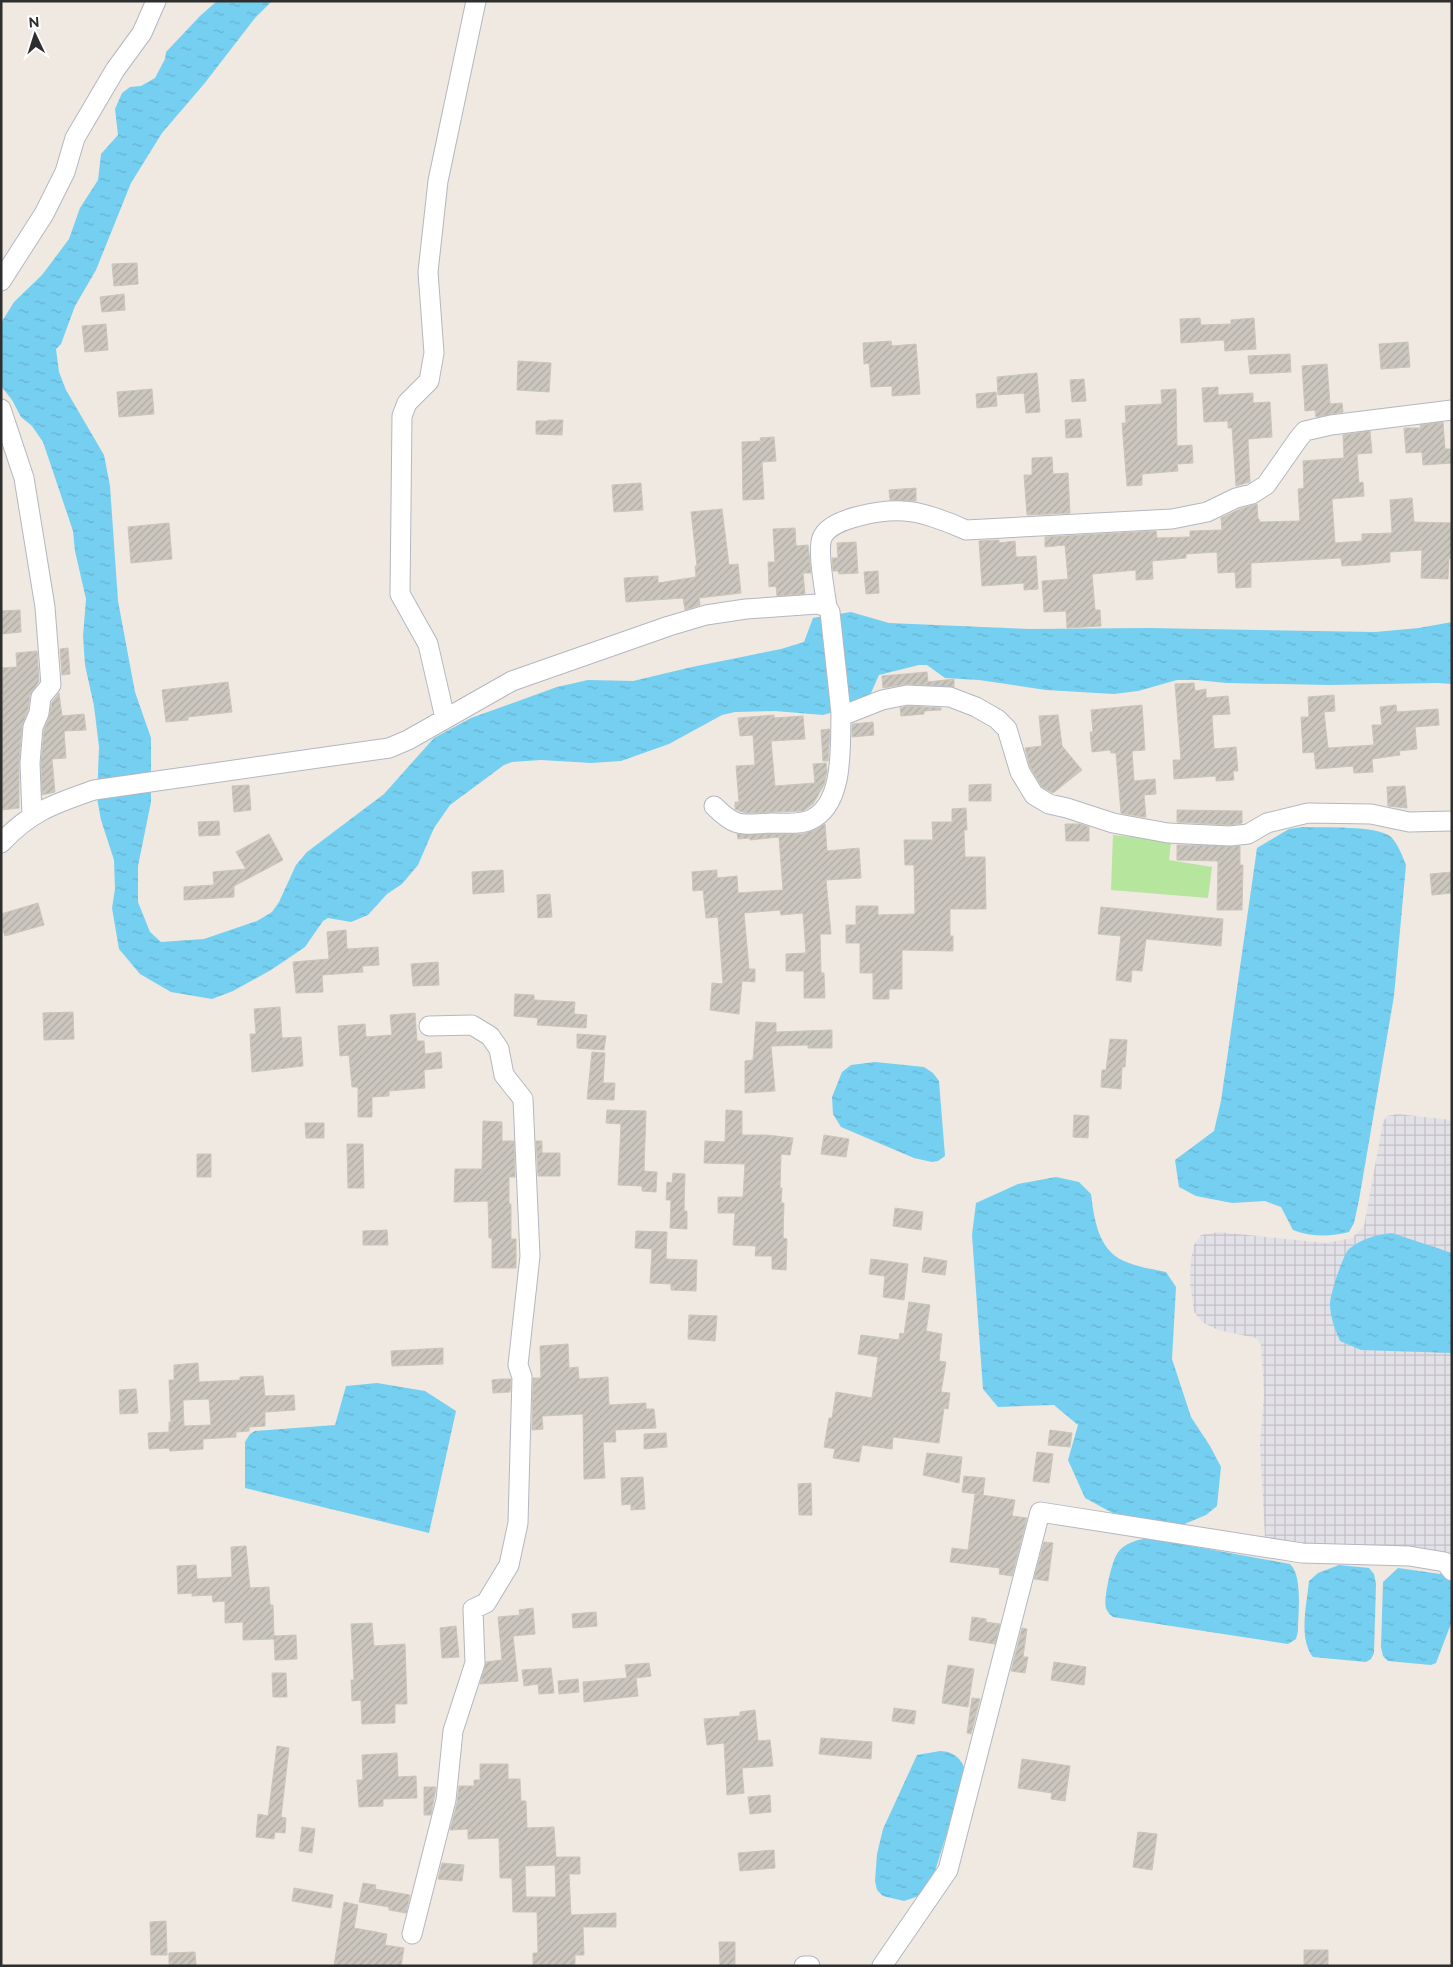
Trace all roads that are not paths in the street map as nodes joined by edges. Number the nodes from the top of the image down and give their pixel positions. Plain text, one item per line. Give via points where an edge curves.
1 (156, 1) edge
2 (476, 1) edge
3 (1, 281) edge
4 (1, 409) edge
5 (1452, 410) edge
6 (828, 609) junction
7 (841, 712) junction
8 (445, 718) junction
9 (714, 806) dead end
10 (32, 815) junction
11 (1452, 821) edge
12 (1, 843) edge
13 (429, 1026) dead end
14 (1452, 1571) edge
15 (412, 1934) dead end
16 (804, 1966) edge
17 (810, 1966) edge
18 (882, 1966) edge

1 - 3 street via 142,33 115,70 75,138 65,172 48,206
2 - 8 street via 438,181 428,272 434,353 429,381 407,403 402,416 400,594 428,644
4 - 10 street via 24,478 48,636 51,685 41,697 40,713 33,727 30,746
5 - 6 street via 1306,431 1266,485 1207,512 1172,519 966,530 904,511 850,519 829,529 821,540
6 - 7 street
6 - 8 street via 817,604 706,615 512,681
7 - 9 street via 835,789 824,812 804,823 747,824 734,823
7 - 11 street via 844,715 882,700 907,695 950,697 976,707 1007,729 1020,772 1034,795 1049,804 1113,823 1168,833 1248,834 1267,823 1308,813 1371,814 1409,822
8 - 10 street via 389,748 94,790
10 - 12 street
13 - 15 street via 472,1026 490,1036 499,1049 504,1075 523,1099 530,1256 518,1365 522,1377 518,1523 509,1565 486,1603 473,1609 475,1663 454,1731 446,1800
14 - 18 street via 1444,1562 1409,1556 1302,1553 1040,1512 948,1870
16 - 17 street

